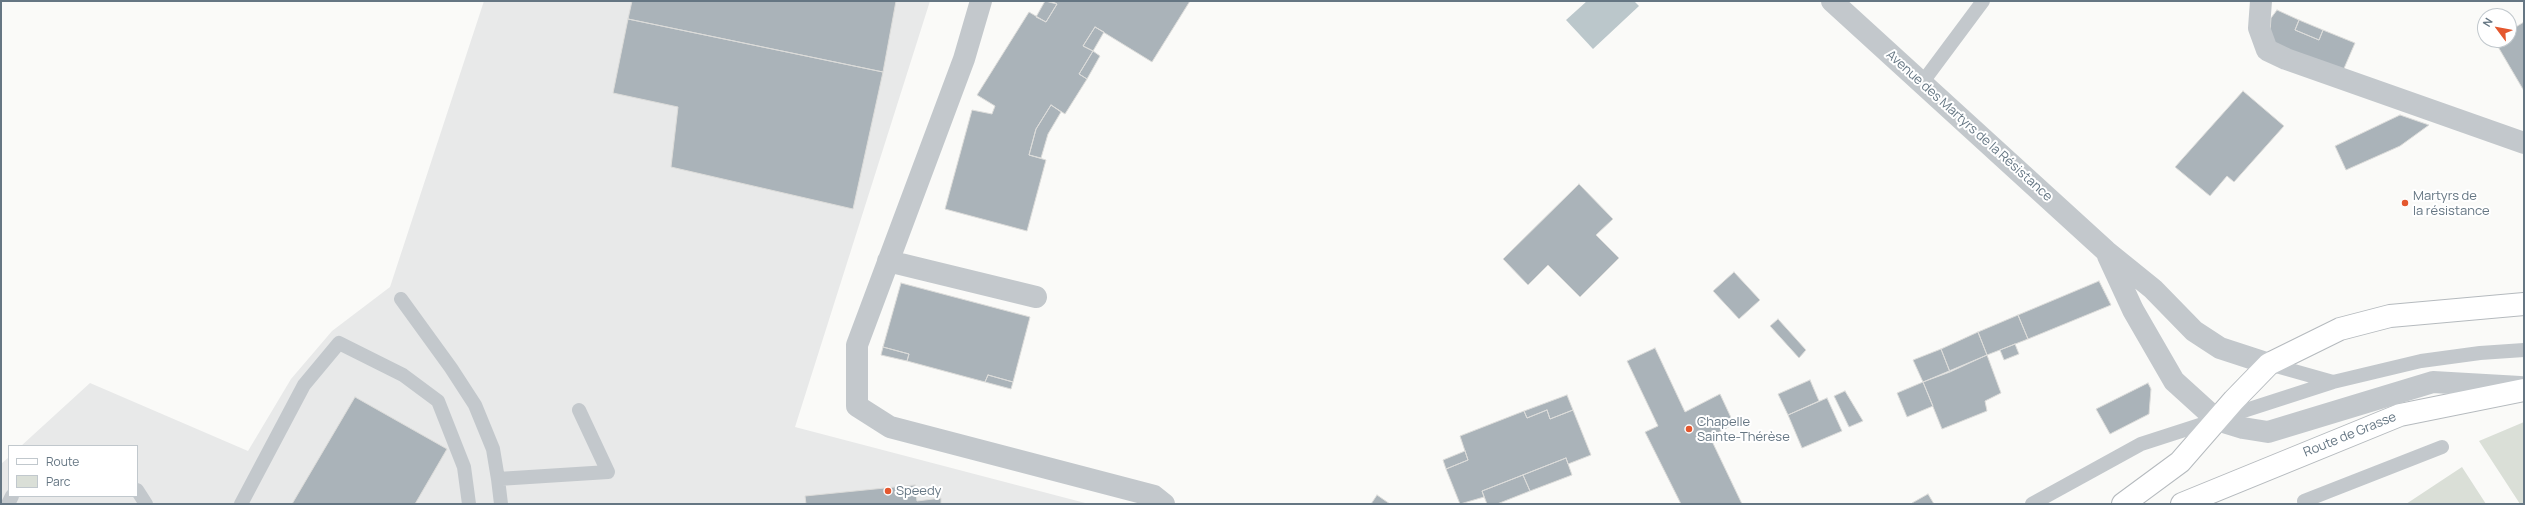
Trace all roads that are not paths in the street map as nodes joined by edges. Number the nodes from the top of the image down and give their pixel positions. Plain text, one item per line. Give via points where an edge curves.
1 (981, 1) edge
2 (1832, 1) edge
3 (1983, 1) edge
4 (2261, 1) edge
5 (1922, 83) junction
6 (2524, 143) edge
7 (2106, 251) junction
8 (888, 261) junction
9 (1036, 297) dead end
10 (401, 299) dead end
11 (2524, 304) edge
12 (2524, 350) edge
13 (2269, 364) junction
14 (2334, 382) junction
15 (2524, 389) edge
16 (579, 410) dead end
17 (2217, 420) junction
18 (2442, 447) dead end
19 (498, 479) junction
20 (138, 492) edge
21 (2302, 503) edge
22 (146, 504) edge
23 (241, 504) edge
24 (469, 504) edge
25 (501, 504) edge
26 (1164, 504) edge
27 (2032, 504) edge
28 (2123, 504) edge
29 (2182, 504) edge

1 - 8 street via 964,59
2 - 5 street, Avenue des Martyrs de la Résistance
3 - 5 lane
4 - 6 street via 2259,28 2267,50 2286,60
5 - 7 street, Avenue des Martyrs de la Résistance
7 - 13 street, Avenue des Martyrs de la Résistance via 2153,289 2194,331 2220,348
7 - 17 street, Avenue des Martyrs de la Résistance via 2133,310 2174,381
8 - 9 street
8 - 26 street via 857,345 857,406 890,427 1154,496
10 - 19 lane via 451,368 474,405 493,449
11 - 13 main road via 2390,316 2340,329
12 - 14 lane via 2421,361
13 - 14 lane
13 - 17 main road
14 - 17 lane
15 - 17 street, Route de Grasse via 2433,382 2268,432
15 - 29 main road, Route de Grasse via 2400,415
16 - 19 lane via 608,472
17 - 27 lane via 2140,444
17 - 28 main road via 2180,462
18 - 21 lane
19 - 25 lane
20 - 22 lane
23 - 24 lane via 304,384 339,344 403,376 438,401 464,467

